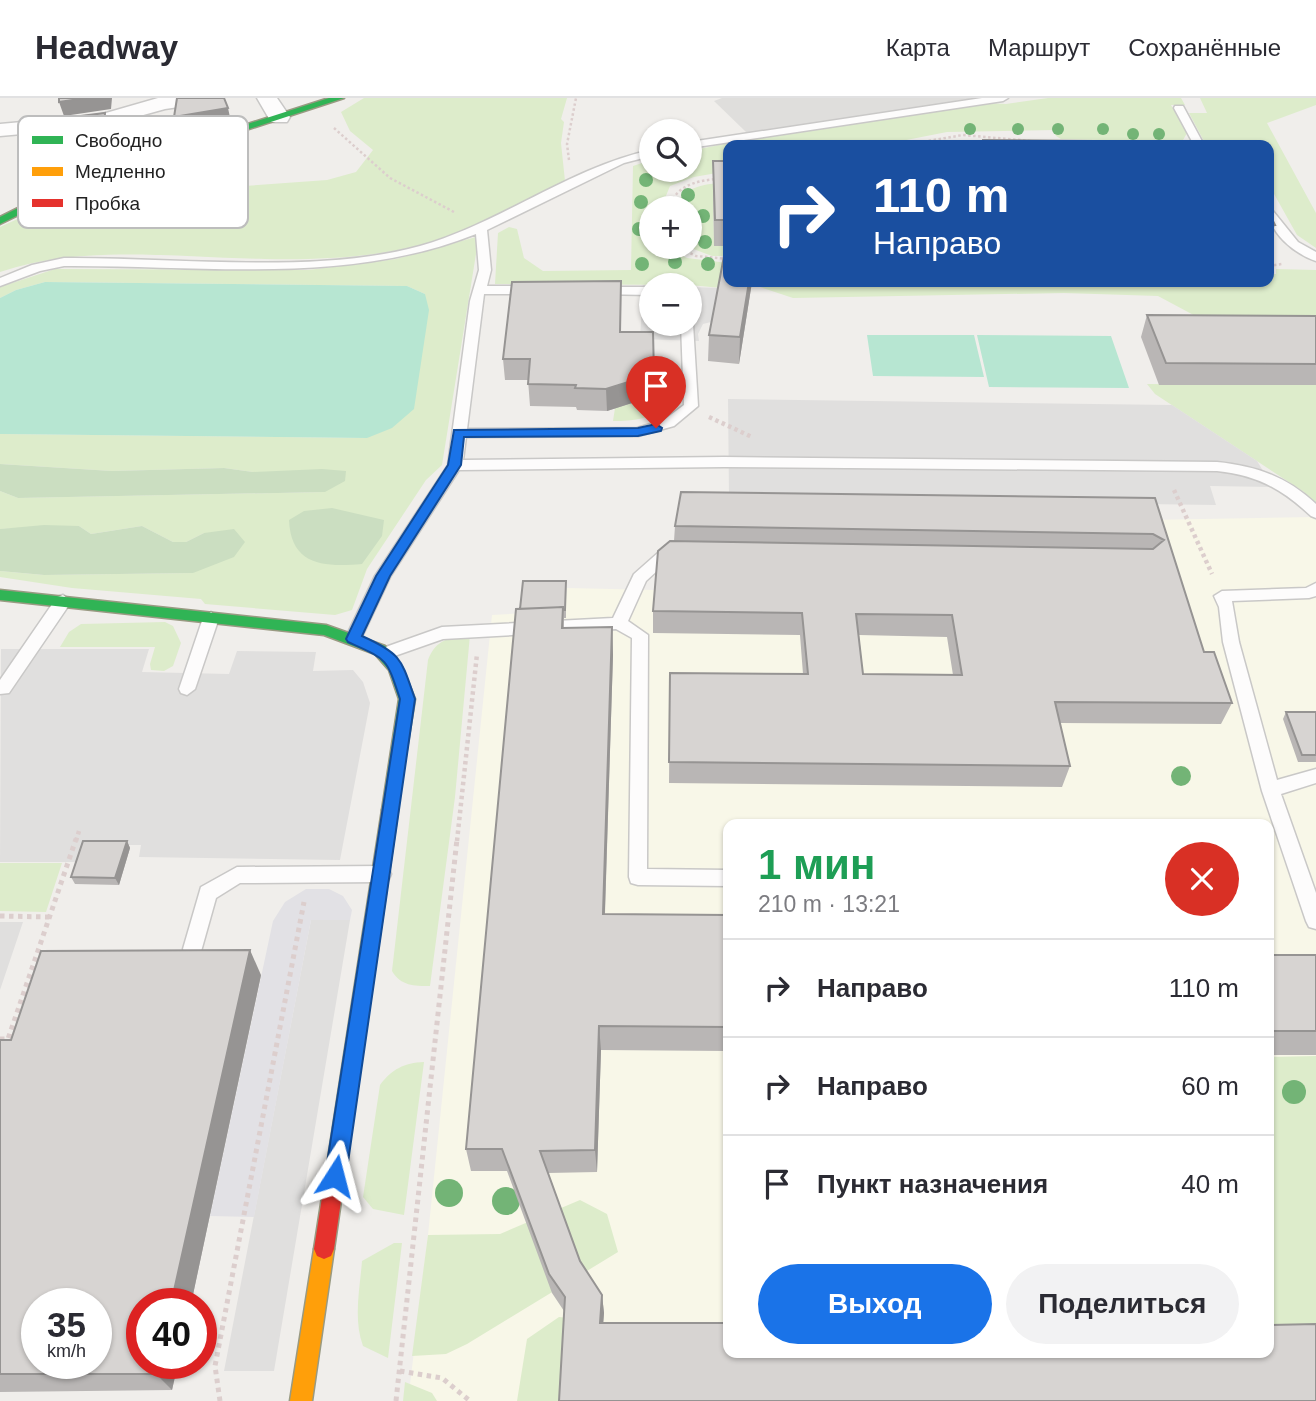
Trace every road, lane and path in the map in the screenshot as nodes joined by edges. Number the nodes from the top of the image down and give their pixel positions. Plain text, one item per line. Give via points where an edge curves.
1 (206, 98) edge
2 (267, 98) edge
3 (339, 98) edge
4 (576, 98) edge
5 (1002, 98) edge
6 (1179, 108) dead end
7 (303, 110) junction
8 (118, 116) edge
9 (279, 117) junction
10 (248, 127) edge
11 (18, 128) edge
12 (0, 130) edge
13 (723, 140) edge
14 (723, 140) edge
15 (934, 140) edge
16 (1017, 140) edge
17 (1196, 140) edge
18 (702, 143) edge
19 (639, 156) edge
20 (723, 179) edge
21 (573, 182) junction
22 (673, 196) edge
23 (18, 212) edge
24 (1274, 220) edge
25 (0, 221) edge
26 (481, 228) junction
27 (702, 257) edge
28 (1316, 257) edge
29 (723, 259) edge
30 (0, 282) edge
31 (478, 290) junction
32 (545, 290) edge
33 (584, 290) edge
34 (639, 291) edge
35 (688, 336) edge
36 (458, 433) junction
37 (455, 465) junction
38 (1174, 491) dead end
39 (1316, 513) edge
40 (692, 556) edge
41 (1316, 588) edge
42 (0, 595) edge
43 (1222, 596) junction
44 (63, 601) junction
45 (211, 618) junction
46 (619, 623) junction
47 (480, 630) junction
48 (353, 639) junction
49 (386, 653) junction
50 (3, 689) dead end
51 (187, 689) dead end
52 (1316, 776) edge
53 (1271, 791) junction
54 (79, 831) dead end
55 (310, 873) junction
56 (382, 874) junction
57 (723, 878) edge
58 (0, 916) edge
59 (50, 917) junction
60 (1316, 921) edge
61 (193, 949) edge
62 (0, 1040) edge
63 (400, 1371) junction
64 (220, 1401) edge
65 (301, 1401) edge
66 (396, 1401) edge
67 (470, 1401) edge

1 - 8 street via 163,103
2 - 9 street
3 - 7 street
4 - 21 path via 567,144
5 - 14 lane
6 - 17 lane
7 - 9 street
7 - 26 path via 338,130 403,187
9 - 10 street
11 - 12 street
13 - 18 lane
15 - 16 path via 963,135
19 - 21 lane
20 - 22 path via 688,185
21 - 26 lane
23 - 25 street
24 - 28 lane via 1294,246
26 - 30 lane via 406,253 350,261 293,265 64,262
26 - 31 lane via 485,270
27 - 29 path
31 - 32 lane
31 - 36 lane
33 - 34 lane
35 - 36 lane via 691,406 669,423 638,432
36 - 37 lane
37 - 39 lane via 724,462 1248,468 1297,493
37 - 48 lane via 383,576
38 - 43 path
40 - 46 lane via 665,555 639,578
41 - 43 lane via 1309,593
42 - 44 street
43 - 53 lane
44 - 45 street
44 - 50 lane
45 - 48 street via 295,625
45 - 51 lane
46 - 47 lane
46 - 57 lane via 639,635 638,877
47 - 49 lane via 442,633
47 - 63 path
48 - 49 street
49 - 56 street via 396,666 407,699
52 - 53 lane
53 - 60 lane
54 - 59 path
55 - 56 lane
55 - 61 lane via 237,874 208,893
55 - 64 path via 215,1366
56 - 65 street
58 - 59 path
59 - 62 path via 8,1039
63 - 66 path
63 - 67 path via 442,1378

